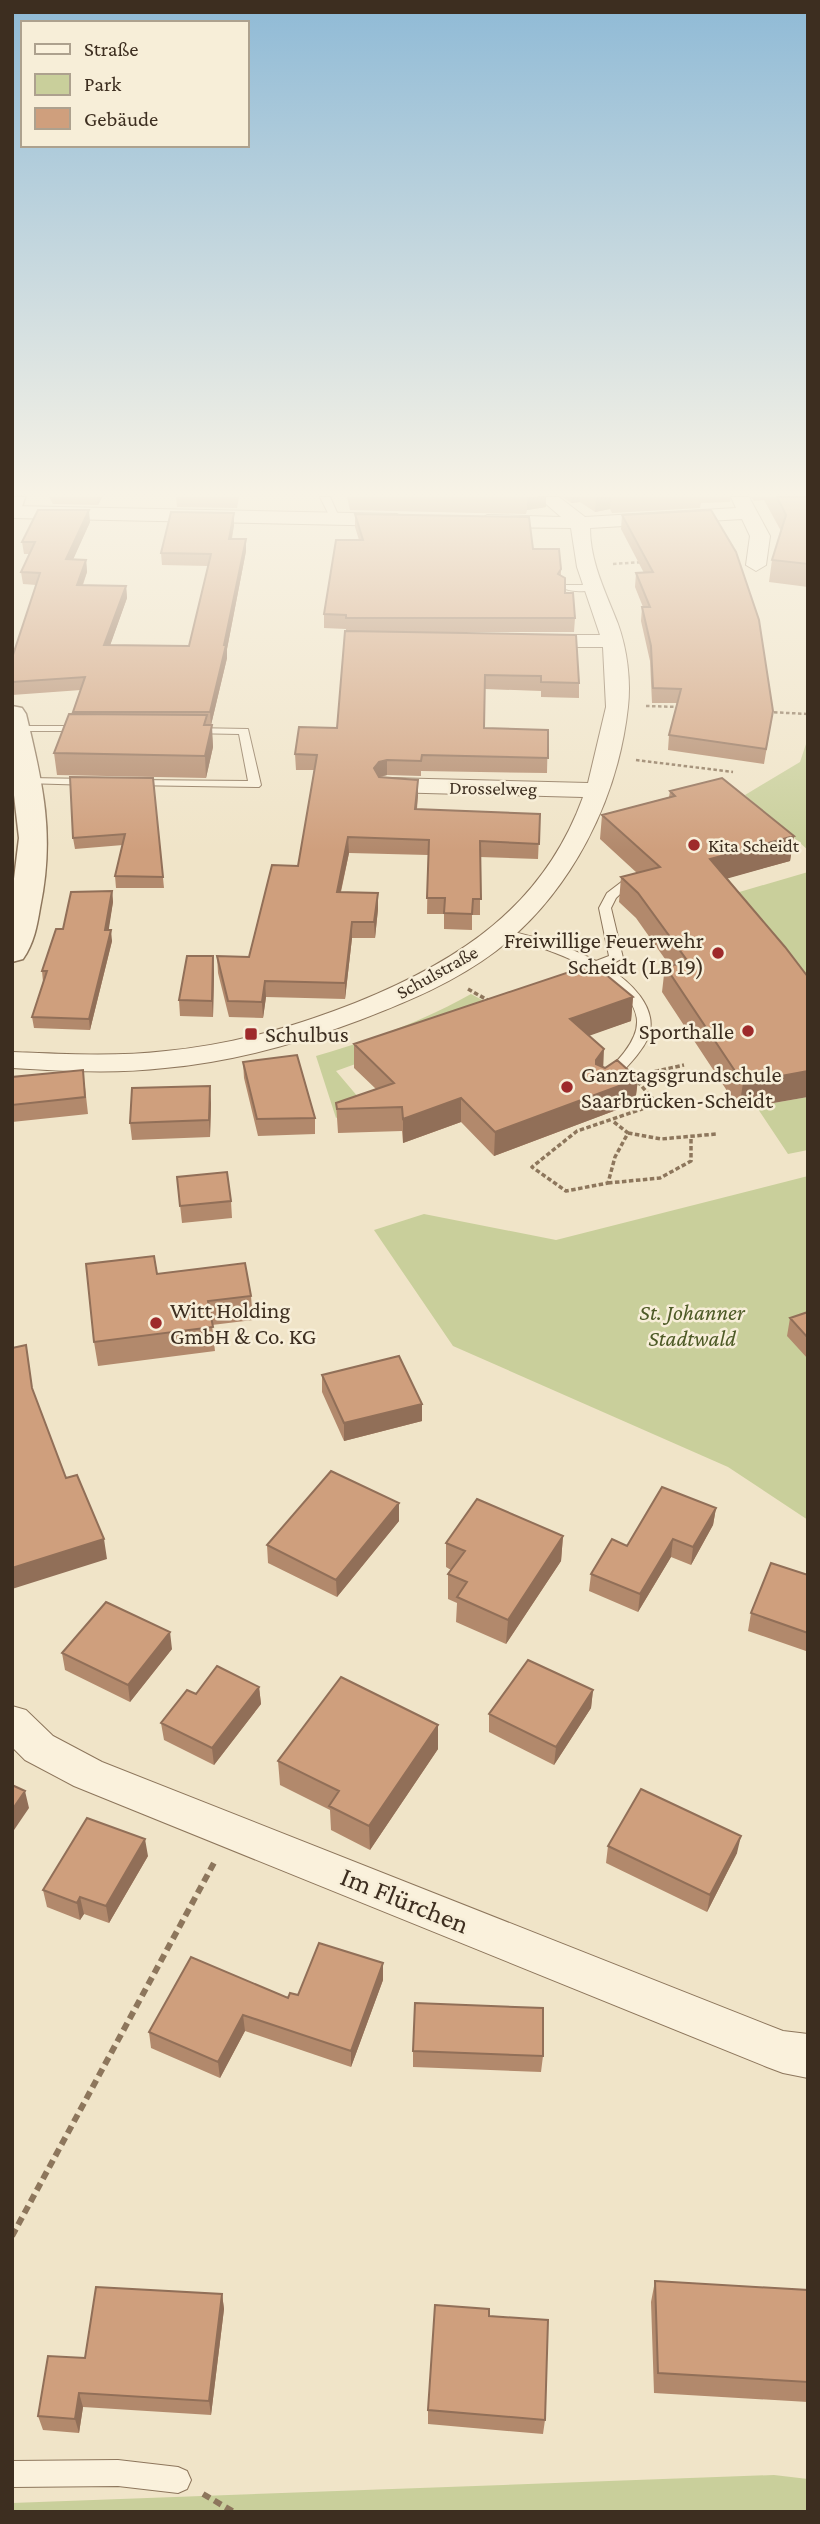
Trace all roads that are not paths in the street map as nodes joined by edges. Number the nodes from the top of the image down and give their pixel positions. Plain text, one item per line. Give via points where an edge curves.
1 (604, 615) edge
2 (517, 640) edge
3 (613, 641) junction
4 (14, 721) edge
5 (96, 730) edge
6 (177, 731) edge
7 (28, 781) junction
8 (108, 782) edge
9 (121, 783) edge
10 (388, 785) edge
11 (598, 790) junction
12 (628, 881) edge
13 (502, 933) junction
14 (12, 952) edge
15 (596, 966) junction
16 (12, 1060) edge
17 (603, 1085) edge
18 (12, 1722) edge
19 (808, 2056) edge
20 (12, 2474) edge
21 (178, 2480) dead end

1 - 3 street, Schulstraße
2 - 3 street
3 - 11 street, Schulstraße via 617,704 609,757
4 - 5 lane
4 - 7 street
6 - 9 lane via 244,732 255,785
7 - 8 lane
7 - 14 street via 33,863
10 - 11 street, Drosselweg
11 - 13 street, Schulstraße via 580,833 547,885
12 - 15 lane via 605,908 616,958
13 - 15 lane via 533,940
13 - 16 street, Schulstraße via 429,982 310,1030 238,1049 165,1060
15 - 17 lane via 635,995 645,1022 636,1046
18 - 19 street, Im Flürchen via 39,1748 88,1774 783,2052
20 - 21 lane via 118,2473

